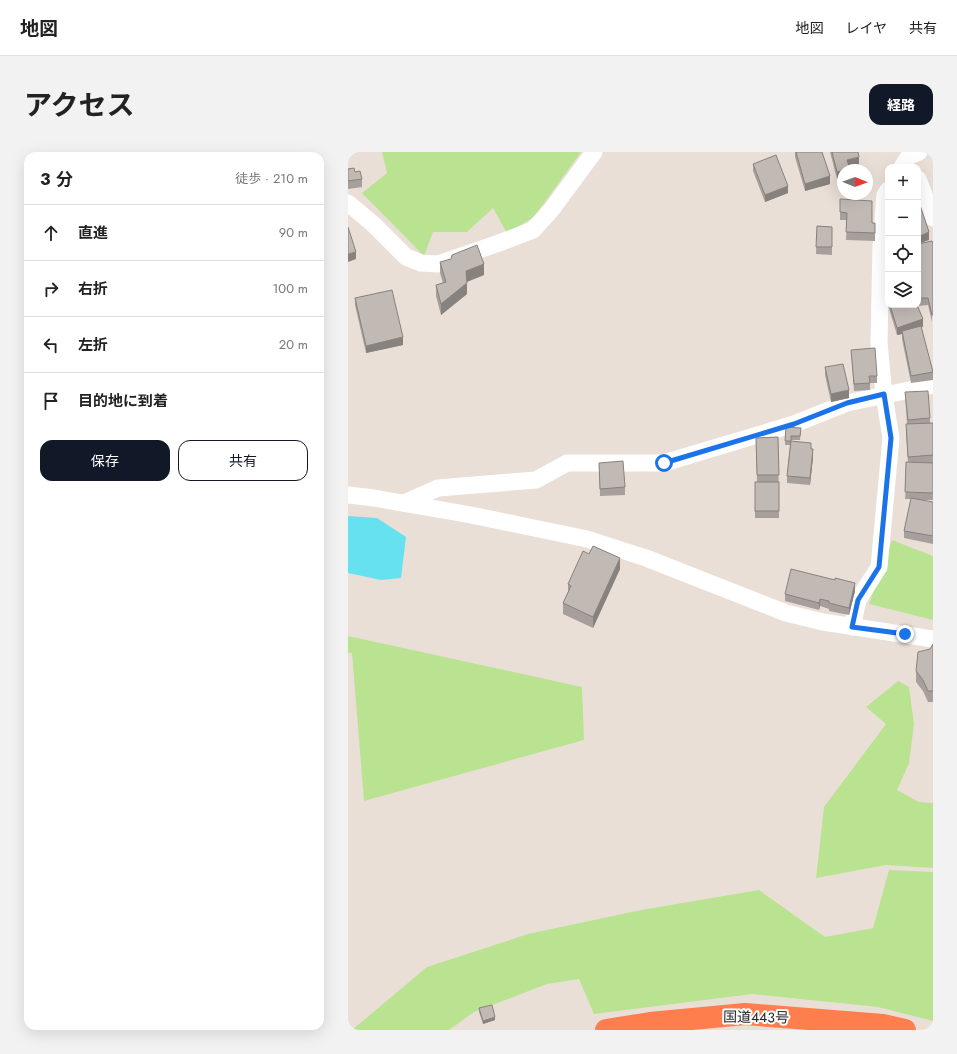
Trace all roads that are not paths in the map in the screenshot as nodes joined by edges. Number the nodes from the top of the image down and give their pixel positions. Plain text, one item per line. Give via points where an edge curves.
1 (594, 152) edge
2 (921, 187) edge
3 (885, 195) edge
4 (348, 203) edge
5 (933, 218) edge
6 (933, 385) edge
7 (884, 394) junction
8 (348, 495) edge
9 (404, 504) junction
10 (852, 627) junction
11 (933, 639) edge
12 (606, 1030) edge
13 (905, 1030) edge

1 - 4 street via 552,209 532,230 438,264 421,263 406,257
2 - 5 street
3 - 7 street via 879,343
6 - 7 street
7 - 9 street via 847,403 794,424 664,463 567,463 536,480 438,488
7 - 10 street via 891,438 879,567 858,600
8 - 9 street
9 - 10 street via 587,539 646,558 786,613
10 - 11 street
12 - 13 highway, 国道443号 via 745,1014 883,1024

